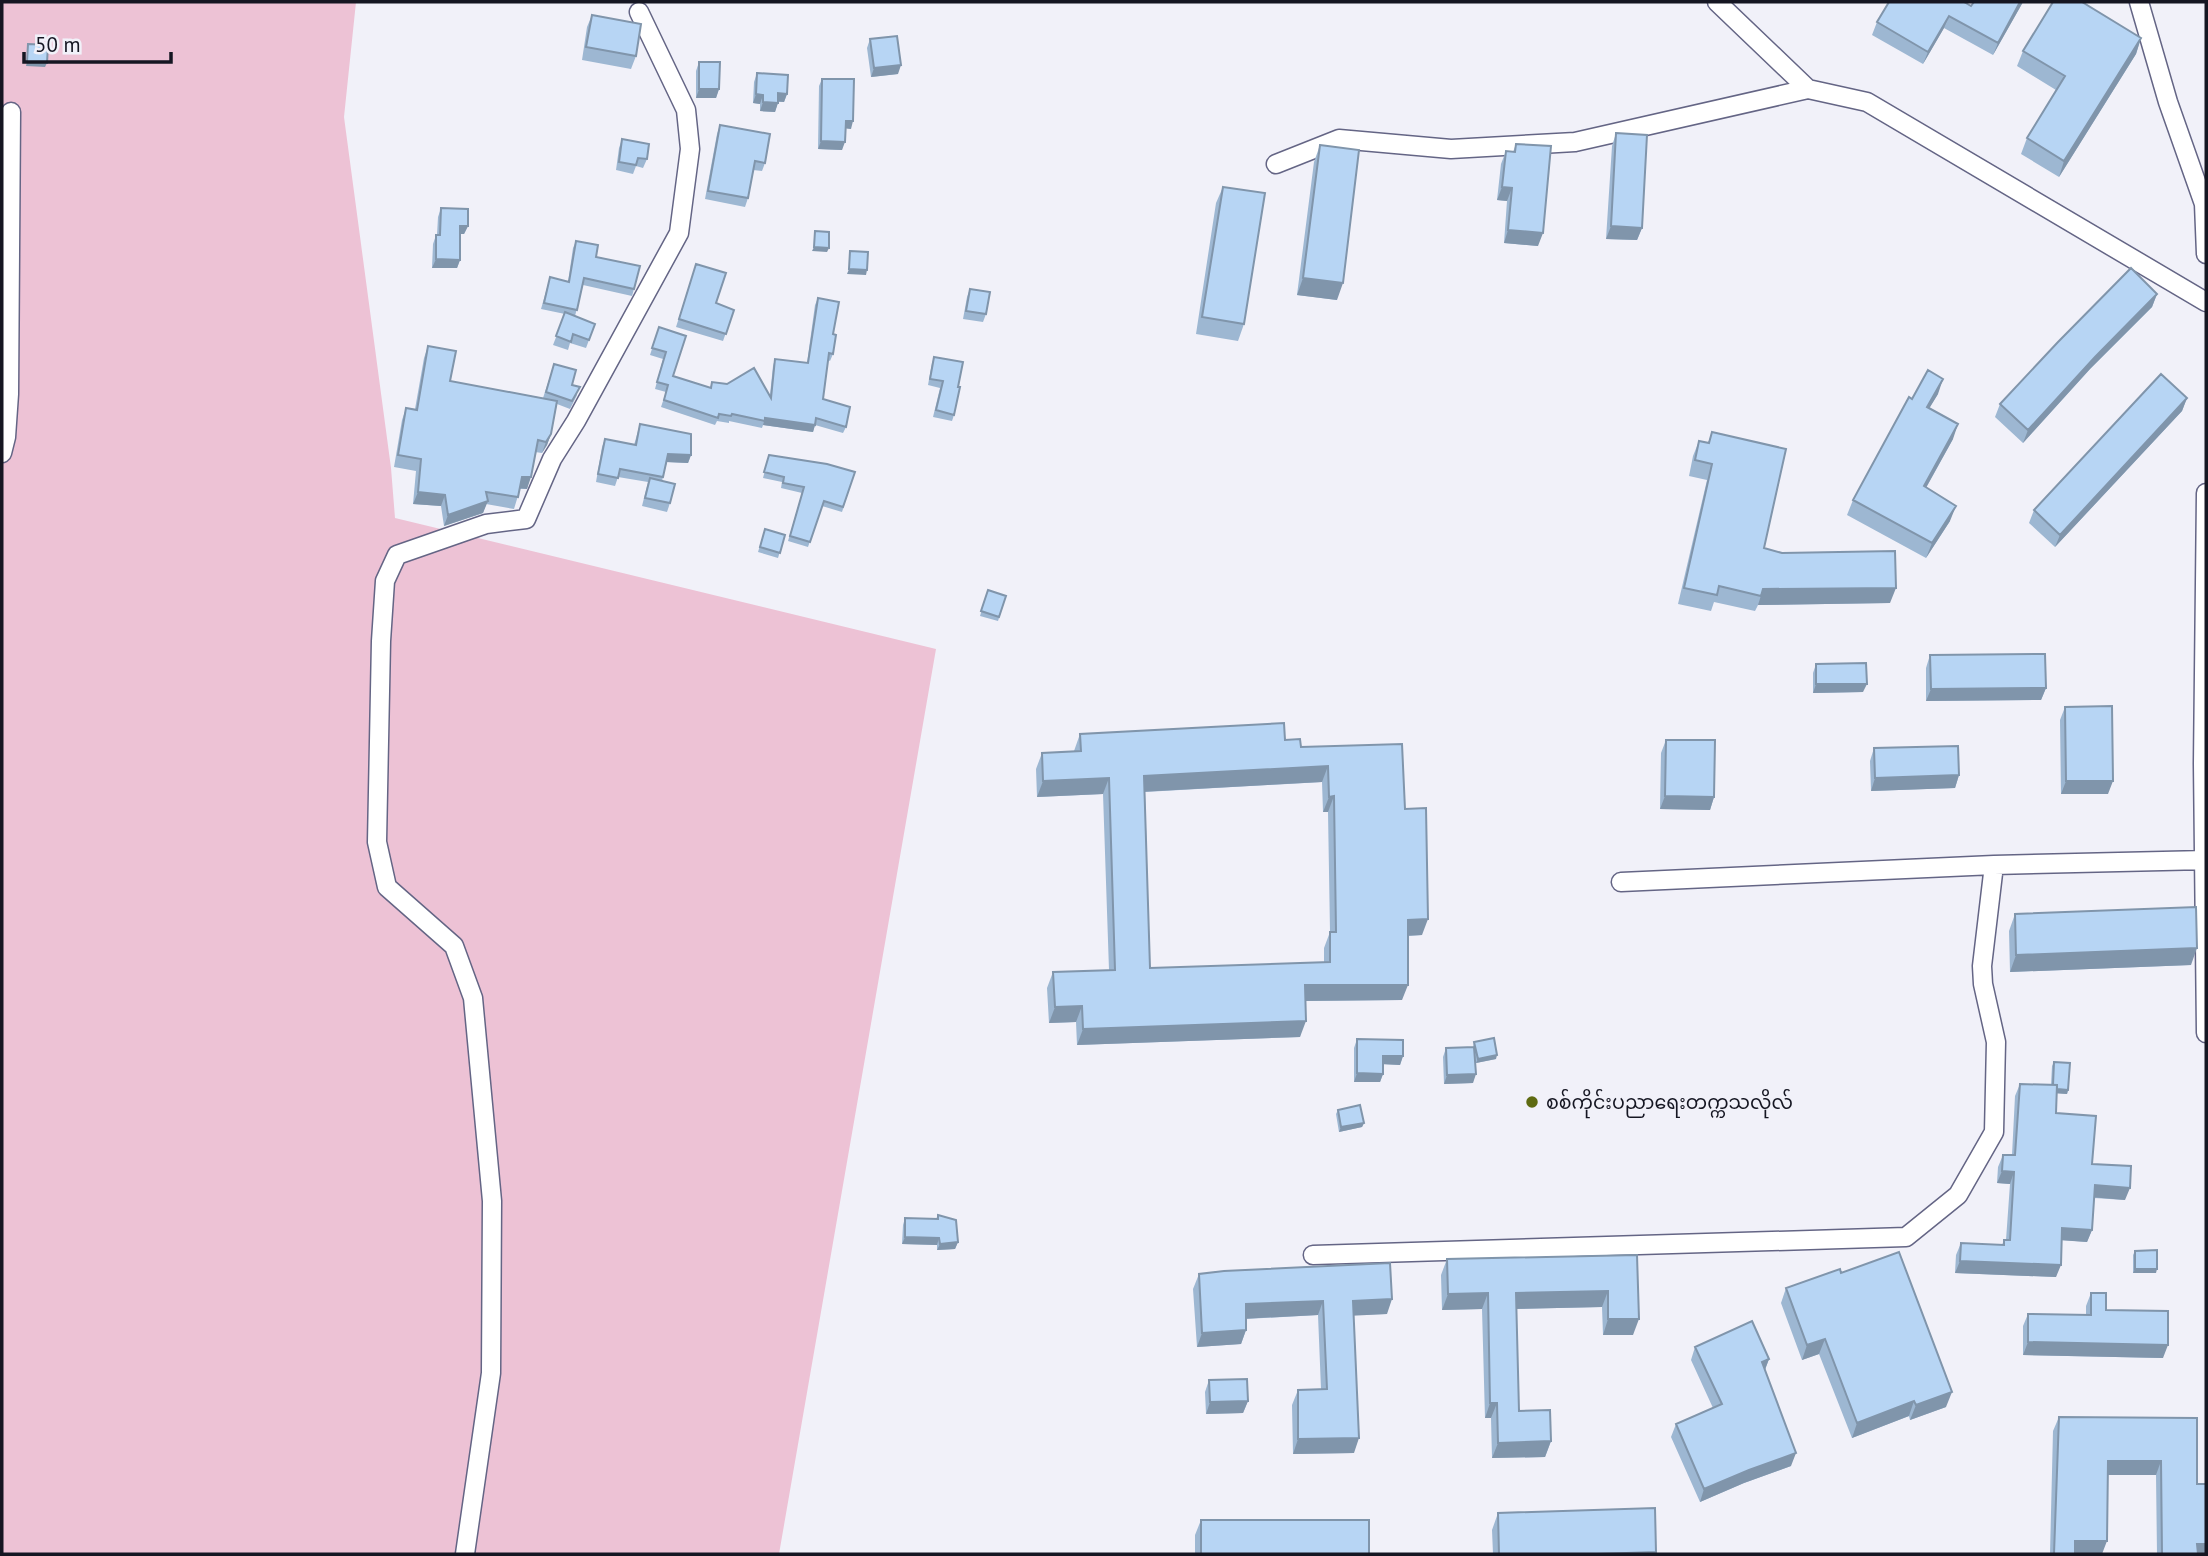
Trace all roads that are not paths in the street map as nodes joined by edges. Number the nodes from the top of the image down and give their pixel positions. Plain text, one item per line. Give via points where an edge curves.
1 (1717, 2) edge
2 (2139, 2) edge
3 (639, 12) dead end
4 (1808, 89) junction
5 (11, 112) dead end
6 (1276, 164) dead end
7 (2206, 254) edge
8 (2206, 302) edge
9 (2, 453) edge
10 (2206, 493) edge
11 (2205, 860) edge
12 (1994, 864) junction
13 (1621, 882) dead end
14 (2206, 1033) edge
15 (1313, 1255) dead end
16 (465, 1554) edge

1 - 4 street
2 - 7 street via 2204,204
3 - 16 street via 686,110 691,149 679,233 552,459 526,519 486,524 397,555 385,581 377,842 387,887 454,946 473,998 492,1201 491,1373
4 - 6 street via 1575,142 1451,149 1339,139
4 - 8 street via 1867,102
5 - 9 street via 9,394
10 - 11 street
11 - 12 street
11 - 14 street
12 - 13 street
12 - 15 street via 1982,966 1996,1042 1994,1132 1958,1195 1906,1237

